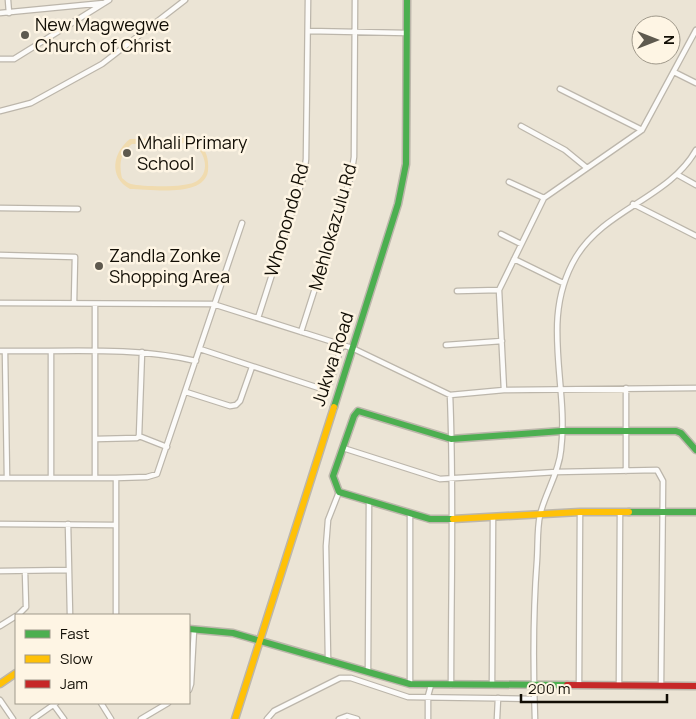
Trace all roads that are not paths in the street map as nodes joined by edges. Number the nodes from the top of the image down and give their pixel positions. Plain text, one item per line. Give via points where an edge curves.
1 (8, 0) edge
2 (185, 0) edge
3 (308, 0) edge
4 (355, 0) edge
5 (407, 0) edge
6 (107, 1) edge
7 (0, 13) edge
8 (9, 13) junction
9 (696, 30) edge
10 (308, 31) junction
11 (355, 32) junction
12 (407, 33) junction
13 (0, 59) edge
14 (674, 72) junction
15 (696, 83) edge
16 (560, 89) dead end
17 (0, 111) edge
18 (521, 126) dead end
19 (642, 130) junction
20 (696, 150) edge
21 (587, 168) junction
22 (678, 175) junction
23 (509, 182) dead end
24 (696, 184) edge
25 (544, 198) junction
26 (633, 204) junction
27 (0, 208) edge
28 (78, 209) dead end
29 (242, 223) dead end
30 (500, 234) dead end
31 (696, 236) edge
32 (521, 244) junction
33 (0, 256) edge
34 (514, 258) junction
35 (563, 283) junction
36 (499, 290) junction
37 (457, 291) dead end
38 (0, 302) edge
39 (74, 302) junction
40 (95, 304) junction
41 (213, 304) junction
42 (258, 318) junction
43 (301, 332) junction
44 (502, 342) junction
45 (342, 345) junction
46 (446, 345) dead end
47 (352, 348) junction
48 (200, 349) junction
49 (94, 350) junction
50 (3, 351) edge
51 (51, 351) junction
52 (142, 352) junction
53 (196, 361) junction
54 (252, 366) junction
55 (626, 388) junction
56 (696, 388) edge
57 (560, 389) junction
58 (504, 390) junction
59 (186, 392) junction
60 (450, 395) junction
61 (626, 430) junction
62 (562, 431) junction
63 (139, 436) junction
64 (96, 439) junction
65 (452, 440) junction
66 (167, 447) junction
67 (343, 448) junction
68 (696, 450) edge
69 (626, 471) junction
70 (556, 472) junction
71 (95, 477) junction
72 (0, 478) edge
73 (7, 478) junction
74 (51, 478) junction
75 (116, 478) junction
76 (453, 479) junction
77 (339, 492) junction
78 (369, 501) junction
79 (580, 512) junction
80 (620, 512) junction
81 (696, 512) edge
82 (662, 513) junction
83 (410, 515) junction
84 (540, 515) junction
85 (493, 518) junction
86 (450, 519) junction
87 (0, 524) edge
88 (68, 524) junction
89 (115, 525) junction
90 (69, 570) junction
91 (0, 571) edge
92 (25, 571) junction
93 (19, 614) edge
94 (70, 614) edge
95 (116, 614) edge
96 (15, 617) edge
97 (0, 626) edge
98 (191, 629) edge
99 (260, 640) junction
100 (328, 658) junction
101 (368, 671) junction
102 (15, 674) edge
103 (0, 684) edge
104 (410, 684) junction
105 (579, 684) junction
106 (431, 685) junction
107 (451, 685) junction
108 (492, 685) junction
109 (534, 685) junction
110 (619, 685) junction
111 (661, 686) junction
112 (696, 686) edge
113 (190, 687) edge
114 (428, 696) junction
115 (498, 698) junction
116 (534, 699) junction
117 (0, 700) edge
118 (55, 704) edge
119 (102, 704) edge
120 (166, 704) edge
121 (13, 719) edge
122 (33, 719) edge
123 (64, 719) edge
124 (112, 719) edge
125 (141, 719) edge
126 (235, 719) edge
127 (267, 719) edge
128 (339, 719) edge
129 (357, 719) edge
130 (428, 719) edge
131 (497, 719) edge
132 (535, 719) edge

1 - 8 street
2 - 17 street via 102,64 31,102
3 - 10 street, Whonondo Rd
4 - 11 street, Mehlokazulu Rd
5 - 12 street, Jukwa Road
6 - 8 street
6 - 13 street via 14,59
7 - 8 street
9 - 14 street
10 - 11 street
10 - 42 street, Whonondo Rd via 304,175
11 - 12 street
11 - 43 street, Mehlokazulu Rd via 351,176
12 - 47 street, Jukwa Road via 403,182
14 - 15 street
14 - 19 street
16 - 19 street
18 - 21 street via 565,150
19 - 21 street
20 - 22 street
21 - 25 street
22 - 24 street
22 - 26 street
23 - 25 street
25 - 32 street
26 - 31 street
26 - 35 street via 584,245
27 - 28 street
29 - 41 street
30 - 32 street
32 - 34 street
33 - 39 street via 75,257
34 - 35 street
34 - 36 street
35 - 57 street via 556,320
36 - 37 street
36 - 44 street
38 - 39 street
39 - 40 street
40 - 41 street
40 - 49 street
41 - 42 street
41 - 48 street
42 - 43 street
43 - 45 street
44 - 46 street
44 - 58 street
45 - 47 street
45 - 54 street via 330,383 325,387 319,388
47 - 60 street
47 - 99 street, Jukwa Road
48 - 53 street
48 - 54 street
49 - 51 street
49 - 52 street
49 - 64 street
50 - 51 street
50 - 73 street
51 - 74 street
52 - 53 street
52 - 63 street
53 - 59 street
54 - 59 street via 236,405
55 - 56 street
55 - 57 street
55 - 61 street
57 - 58 street
57 - 62 street
58 - 60 street
59 - 66 street
60 - 65 street
61 - 62 street
61 - 68 street via 676,431
61 - 69 street
62 - 65 street
62 - 70 street
63 - 64 street
63 - 66 street
64 - 71 street
65 - 67 street via 358,411
65 - 76 street
66 - 75 street via 157,474 147,478
67 - 76 street via 429,476
67 - 77 street via 333,476
69 - 70 street
69 - 82 street via 657,470 662,481
70 - 76 street
70 - 84 street
71 - 74 street
71 - 75 street
72 - 73 street
73 - 74 street
75 - 89 street
76 - 86 street
77 - 78 street
77 - 100 street via 328,520 326,546
78 - 83 street
78 - 101 street
79 - 80 street
79 - 84 street
79 - 105 street
80 - 82 street
80 - 110 street
81 - 82 street
82 - 111 street
83 - 86 street
83 - 104 street
84 - 85 street
84 - 109 street via 534,598
85 - 86 street
85 - 108 street
86 - 107 street
87 - 88 street
88 - 89 street
88 - 90 street
89 - 95 street
90 - 92 street
90 - 94 street
91 - 92 street
92 - 93 street via 26,607
96 - 97 street
98 - 99 street via 233,633
98 - 113 street
99 - 100 street
99 - 126 street, Jukwa Road
100 - 101 street
101 - 104 street
102 - 103 street
104 - 106 street
105 - 109 street
105 - 110 street
106 - 107 street
106 - 114 street
107 - 108 street
108 - 109 street
109 - 116 street
110 - 111 street
111 - 112 street
114 - 115 street
114 - 127 street via 408,697 351,678 340,678 274,711
114 - 130 street
115 - 116 street
115 - 131 street
116 - 132 street
117 - 121 street
118 - 122 street
118 - 123 street
119 - 124 street
120 - 125 street
128 - 129 street via 347,716

